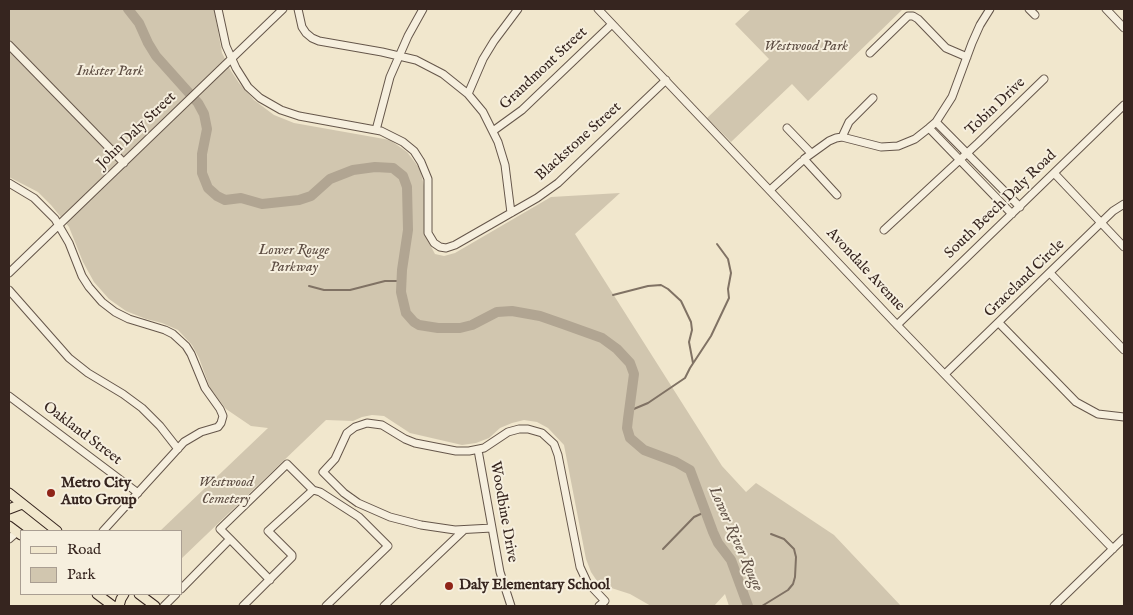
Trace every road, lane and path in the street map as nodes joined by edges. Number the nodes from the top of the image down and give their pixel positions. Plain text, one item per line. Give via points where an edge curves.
1 (218, 9) edge
2 (284, 9) edge
3 (298, 9) edge
4 (423, 9) edge
5 (518, 9) edge
6 (598, 9) edge
7 (990, 9) edge
8 (1030, 9) edge
9 (1107, 9) edge
10 (1035, 15) dead end
11 (612, 24) junction
12 (1124, 28) edge
13 (9, 45) edge
14 (870, 54) dead end
15 (399, 55) junction
16 (967, 58) junction
17 (232, 59) junction
18 (1044, 79) dead end
19 (666, 80) junction
20 (468, 94) junction
21 (873, 98) dead end
22 (1124, 105) edge
23 (936, 122) junction
24 (787, 128) dead end
25 (929, 128) junction
26 (376, 130) junction
27 (493, 131) junction
28 (842, 137) junction
29 (812, 152) junction
30 (967, 154) junction
31 (960, 160) junction
32 (801, 162) dead end
33 (124, 163) junction
34 (1054, 173) junction
35 (9, 183) edge
36 (770, 190) junction
37 (837, 195) dead end
38 (1124, 204) edge
39 (1020, 207) junction
40 (511, 213) junction
41 (1012, 214) junction
42 (1101, 223) junction
43 (59, 225) junction
44 (884, 230) dead end
45 (1124, 247) edge
46 (9, 273) edge
47 (1050, 273) junction
48 (9, 290) edge
49 (999, 323) junction
50 (898, 325) junction
51 (1124, 350) edge
52 (945, 374) junction
53 (9, 396) edge
54 (1124, 417) edge
55 (178, 449) junction
56 (478, 450) junction
57 (312, 490) junction
58 (9, 493) edge
59 (138, 494) junction
60 (22, 504) junction
61 (9, 509) edge
62 (9, 526) edge
63 (492, 528) junction
64 (56, 530) edge
65 (104, 530) edge
66 (464, 530) junction
67 (19, 533) edge
68 (230, 539) junction
69 (9, 540) edge
70 (1120, 545) edge
71 (270, 580) junction
72 (182, 588) edge
73 (98, 595) edge
74 (140, 595) edge
75 (175, 595) edge
76 (602, 604) edge
77 (113, 606) edge
78 (155, 606) edge
79 (164, 606) edge
80 (243, 606) edge
81 (326, 606) edge
82 (384, 606) edge
83 (511, 606) edge
84 (1054, 606) edge

1 - 17 street
2 - 17 street, John Daly Street
3 - 15 street via 303,30 315,40
4 - 15 street
5 - 20 street via 483,59
6 - 11 street, Avondale Avenue
7 - 16 street
8 - 10 street
9 - 12 street
11 - 19 street, Avondale Avenue
11 - 27 street, Grandmont Street via 522,110
13 - 33 street
14 - 16 street via 908,16 913,16 946,48
15 - 20 street via 436,69
15 - 26 street
16 - 23 street via 952,97
17 - 26 street via 248,87 272,106 308,119
17 - 33 street, John Daly Street
18 - 30 street, Tobin Drive
19 - 36 street, Avondale Avenue
19 - 40 street, Blackstone Street via 567,176
20 - 27 street
21 - 28 street via 849,122
22 - 34 street, South Beech Daly Road
23 - 25 street
23 - 30 street, Tobin Drive
24 - 29 street
25 - 28 street via 898,146 881,147
25 - 31 street
26 - 40 street, Blackstone Street via 404,142 421,162 429,185 429,235 436,245 451,247
27 - 40 street via 505,165
28 - 29 street via 829,140
29 - 37 street via 804,159
30 - 31 street, Tobin Drive
30 - 39 street, Tobin Drive
31 - 41 street
31 - 44 street, Tobin Drive
32 - 36 street
33 - 43 street, John Daly Street
34 - 39 street, South Beech Daly Road
34 - 42 street
35 - 43 street via 40,203
36 - 50 street, Avondale Avenue
38 - 42 street, Graceland Circle
39 - 41 street, South Beech Daly Road
41 - 50 street, South Beech Daly Road
42 - 45 street
42 - 47 street, Graceland Circle
43 - 46 street, John Daly Street
43 - 55 street via 82,276 102,302 128,319 173,334 186,346 205,388 222,411 218,427 194,436
47 - 49 street, Graceland Circle
47 - 51 street
48 - 55 street via 69,358 142,408
49 - 52 street, Graceland Circle
49 - 54 street via 1076,402 1098,414
50 - 52 street, Avondale Avenue
52 - 70 street, Avondale Avenue
53 - 59 street, Oakland Street
55 - 59 street
56 - 63 street, Woodbine Drive
56 - 66 street via 456,451 420,445 382,425 367,423 347,433 335,459 323,472 350,498 380,514 421,525
56 - 76 street via 519,429 538,431 551,440 558,454 580,567
57 - 68 street via 287,464 220,529
57 - 71 street via 268,531 292,555
57 - 81 street via 359,518 388,546
58 - 60 main road
59 - 65 street
60 - 61 main road
60 - 64 main road
62 - 67 main road
63 - 66 street
63 - 83 street, Woodbine Drive via 500,572
66 - 82 street
67 - 69 street
68 - 71 street
68 - 72 street
70 - 84 street
71 - 80 street
73 - 77 main road
74 - 78 main road
75 - 79 street

